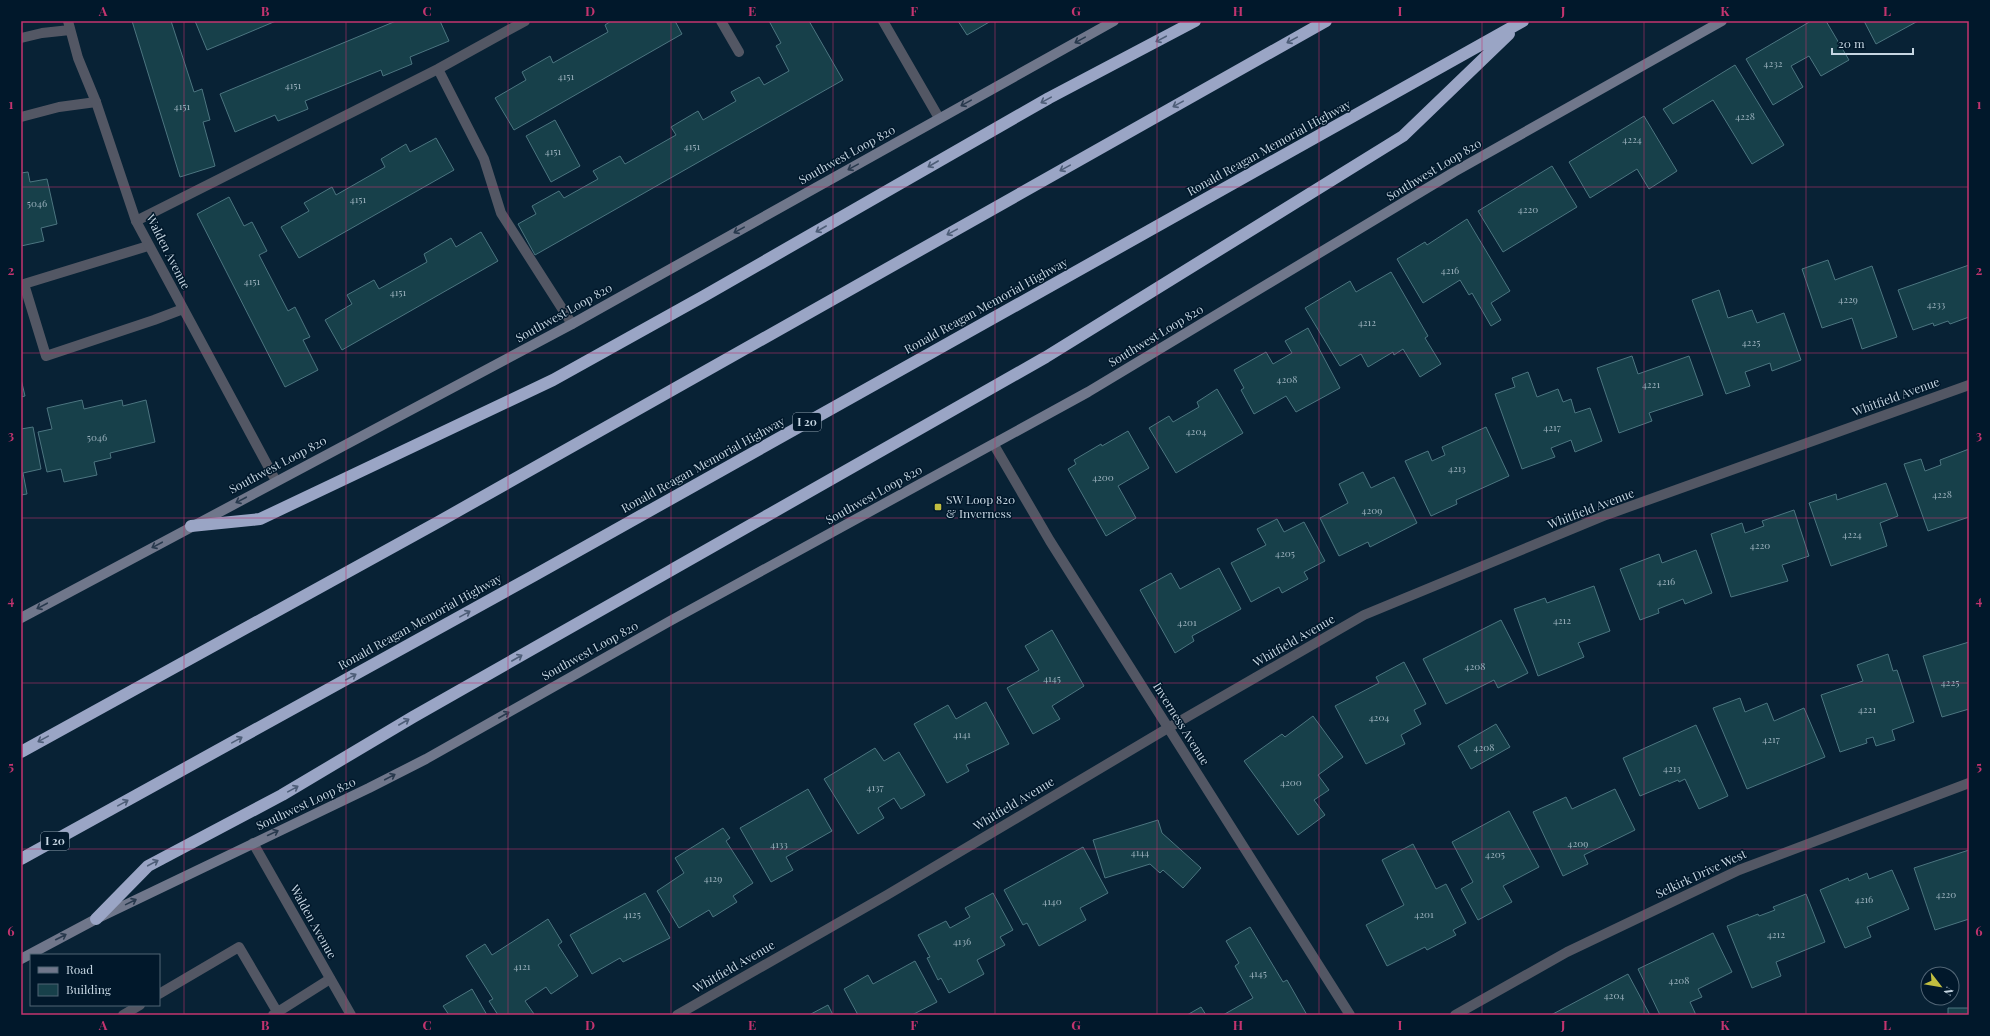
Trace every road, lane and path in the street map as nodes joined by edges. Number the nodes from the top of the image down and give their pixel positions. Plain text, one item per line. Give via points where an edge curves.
1 (525, 21) edge
2 (721, 21) edge
3 (883, 21) edge
4 (1114, 21) edge
5 (1195, 21) edge
6 (1326, 21) edge
7 (1722, 21) edge
8 (1522, 22) edge
9 (508, 25) edge
10 (1098, 25) edge
11 (69, 26) edge
12 (21, 38) edge
13 (739, 52) dead end
14 (438, 69) junction
15 (96, 102) junction
16 (21, 117) edge
17 (939, 118) junction
18 (136, 221) junction
19 (148, 246) junction
20 (182, 309) junction
21 (572, 324) junction
22 (1969, 385) edge
23 (994, 445) junction
24 (276, 481) junction
25 (191, 526) junction
26 (21, 618) edge
27 (1168, 728) junction
28 (21, 752) edge
29 (1969, 783) edge
30 (253, 843) junction
31 (21, 859) edge
32 (96, 919) junction
33 (23, 956) edge
34 (330, 979) junction
35 (160, 993) edge
36 (138, 1006) edge
37 (276, 1014) edge
38 (123, 1015) edge
39 (351, 1015) edge
40 (676, 1015) edge
41 (1350, 1015) edge
42 (1455, 1015) edge

1 - 9 street
2 - 13 street
3 - 17 street
4 - 10 main road, Southwest Loop 820
5 -> 25 highway via 1049,98 553,380 260,519
6 -> 28 highway via 440,522
7 - 23 main road, Southwest Loop 820 via 1461,168 1095,388
31 -> 8 highway, Ronald Reagan Memorial Highway / I 20 via 535,575
32 -> 8 highway via 148,866 302,784 380,736 657,577 1046,357 1403,136
9 - 14 street
10 -> 17 main road, Southwest Loop 820
11 - 12 street
11 - 15 street, Walden Avenue via 78,58
14 - 18 street
14 - 21 street via 484,158 501,213
15 - 16 street via 59,107
15 - 18 street, Walden Avenue
17 -> 21 main road, Southwest Loop 820
18 - 19 street, Walden Avenue
19 - 20 street, Walden Avenue
19 - 20 street via 24,284 46,356
20 - 24 street, Walden Avenue
21 - 24 main road, Southwest Loop 820
22 - 27 street, Whitfield Avenue via 1606,515 1364,615
23 - 27 street, Inverness Avenue via 1050,541
30 -> 23 main road, Southwest Loop 820 via 426,759 670,621
24 -> 25 main road, Southwest Loop 820
25 -> 26 main road, Southwest Loop 820
27 - 40 street, Whitfield Avenue via 894,891
27 - 41 street, Inverness Avenue
29 - 42 street, Selkirk Drive West via 1739,870 1567,952
32 -> 30 main road, Southwest Loop 820
30 - 34 street, Walden Avenue
33 -> 32 main road, Southwest Loop 820
34 - 37 street
34 - 39 street, Walden Avenue
35 - 37 street via 239,947
36 - 38 street

